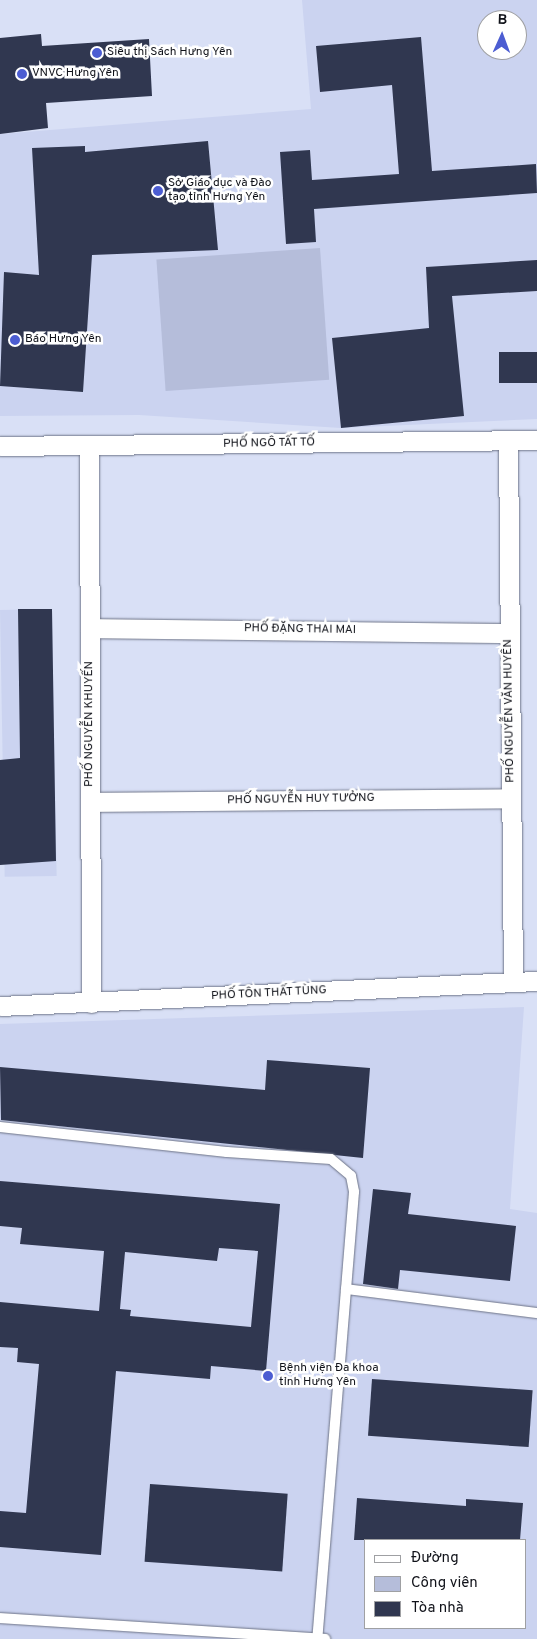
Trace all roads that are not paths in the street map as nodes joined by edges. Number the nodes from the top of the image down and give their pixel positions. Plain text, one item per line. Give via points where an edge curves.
1 (537, 440) edge
2 (508, 441) junction
3 (89, 445) junction
4 (0, 446) edge
5 (90, 628) junction
6 (510, 633) junction
7 (511, 798) junction
8 (90, 802) junction
9 (537, 981) edge
10 (513, 982) junction
11 (91, 1003) junction
12 (0, 1006) edge
13 (0, 1127) edge
14 (346, 1289) junction
15 (537, 1313) edge
16 (0, 1618) edge
17 (321, 1639) edge

1 - 2 street, PHỐ NGÔ TẤT TỐ
2 - 3 street, PHỐ NGÔ TẤT TỐ
2 - 6 street, PHỐ NGUYỄN VĂN HUYÊN
3 - 4 street, PHỐ NGÔ TẤT TỐ
3 - 5 street, PHỐ NGUYỄN KHUYẾN
5 - 6 street, PHỐ ĐẶNG THAI MAI
5 - 8 street, PHỐ NGUYỄN KHUYẾN
6 - 7 street, PHỐ NGUYỄN VĂN HUYÊN
7 - 8 street, PHỐ NGUYỄN HUY TƯỞNG
7 - 10 street, PHỐ NGUYỄN VĂN HUYÊN
8 - 11 street, PHỐ NGUYỄN KHUYẾN
9 - 10 street, PHỐ TÔN THẤT TÙNG
10 - 11 street, PHỐ TÔN THẤT TÙNG
11 - 12 street, PHỐ TÔN THẤT TÙNG
13 - 14 lane via 227,1152 331,1159 351,1176 354,1192
14 - 15 lane
14 - 17 lane
16 - 17 lane

